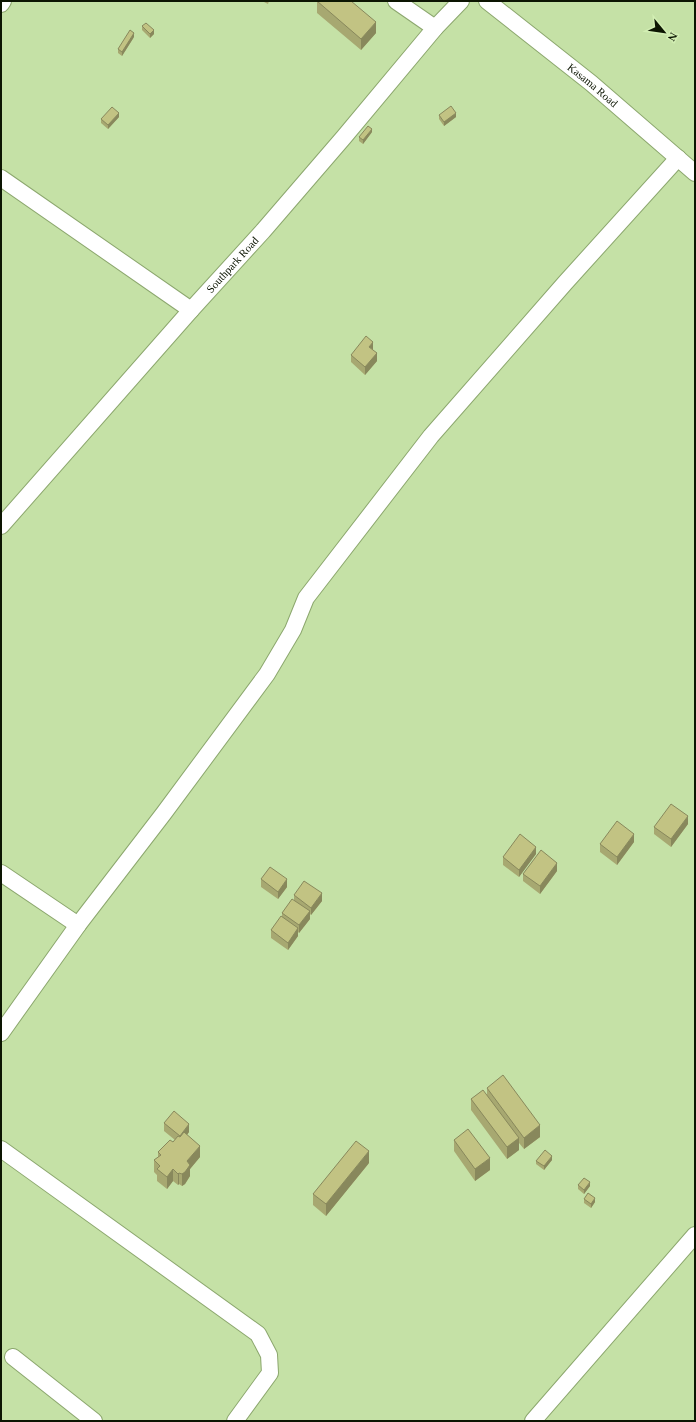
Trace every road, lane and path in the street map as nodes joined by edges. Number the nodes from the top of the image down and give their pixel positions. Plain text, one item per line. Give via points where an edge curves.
1 (3, 1) edge
2 (396, 1) edge
3 (461, 1) edge
4 (487, 1) edge
5 (1, 4) edge
6 (436, 28) junction
7 (678, 158) junction
8 (695, 173) edge
9 (1, 178) edge
10 (191, 310) junction
11 (1, 526) edge
12 (1, 873) edge
13 (78, 925) junction
14 (7, 1013) edge
15 (1, 1033) edge
16 (1, 1149) edge
17 (695, 1235) edge
18 (13, 1357) dead end
19 (94, 1421) edge
20 (235, 1421) edge
21 (533, 1421) edge

1 - 5 street
2 - 6 street
3 - 6 street, Southpark Road
4 - 7 street, Kasama Road via 591,83
6 - 10 street, Southpark Road via 273,219
7 - 8 street, Kasama Road
7 - 13 street via 431,436 306,598 293,630 267,674
9 - 10 street
10 - 11 street, Southpark Road
12 - 13 street
13 - 14 street
14 - 15 street
16 - 20 street via 258,1334 269,1355 270,1373
17 - 21 street
18 - 19 street

